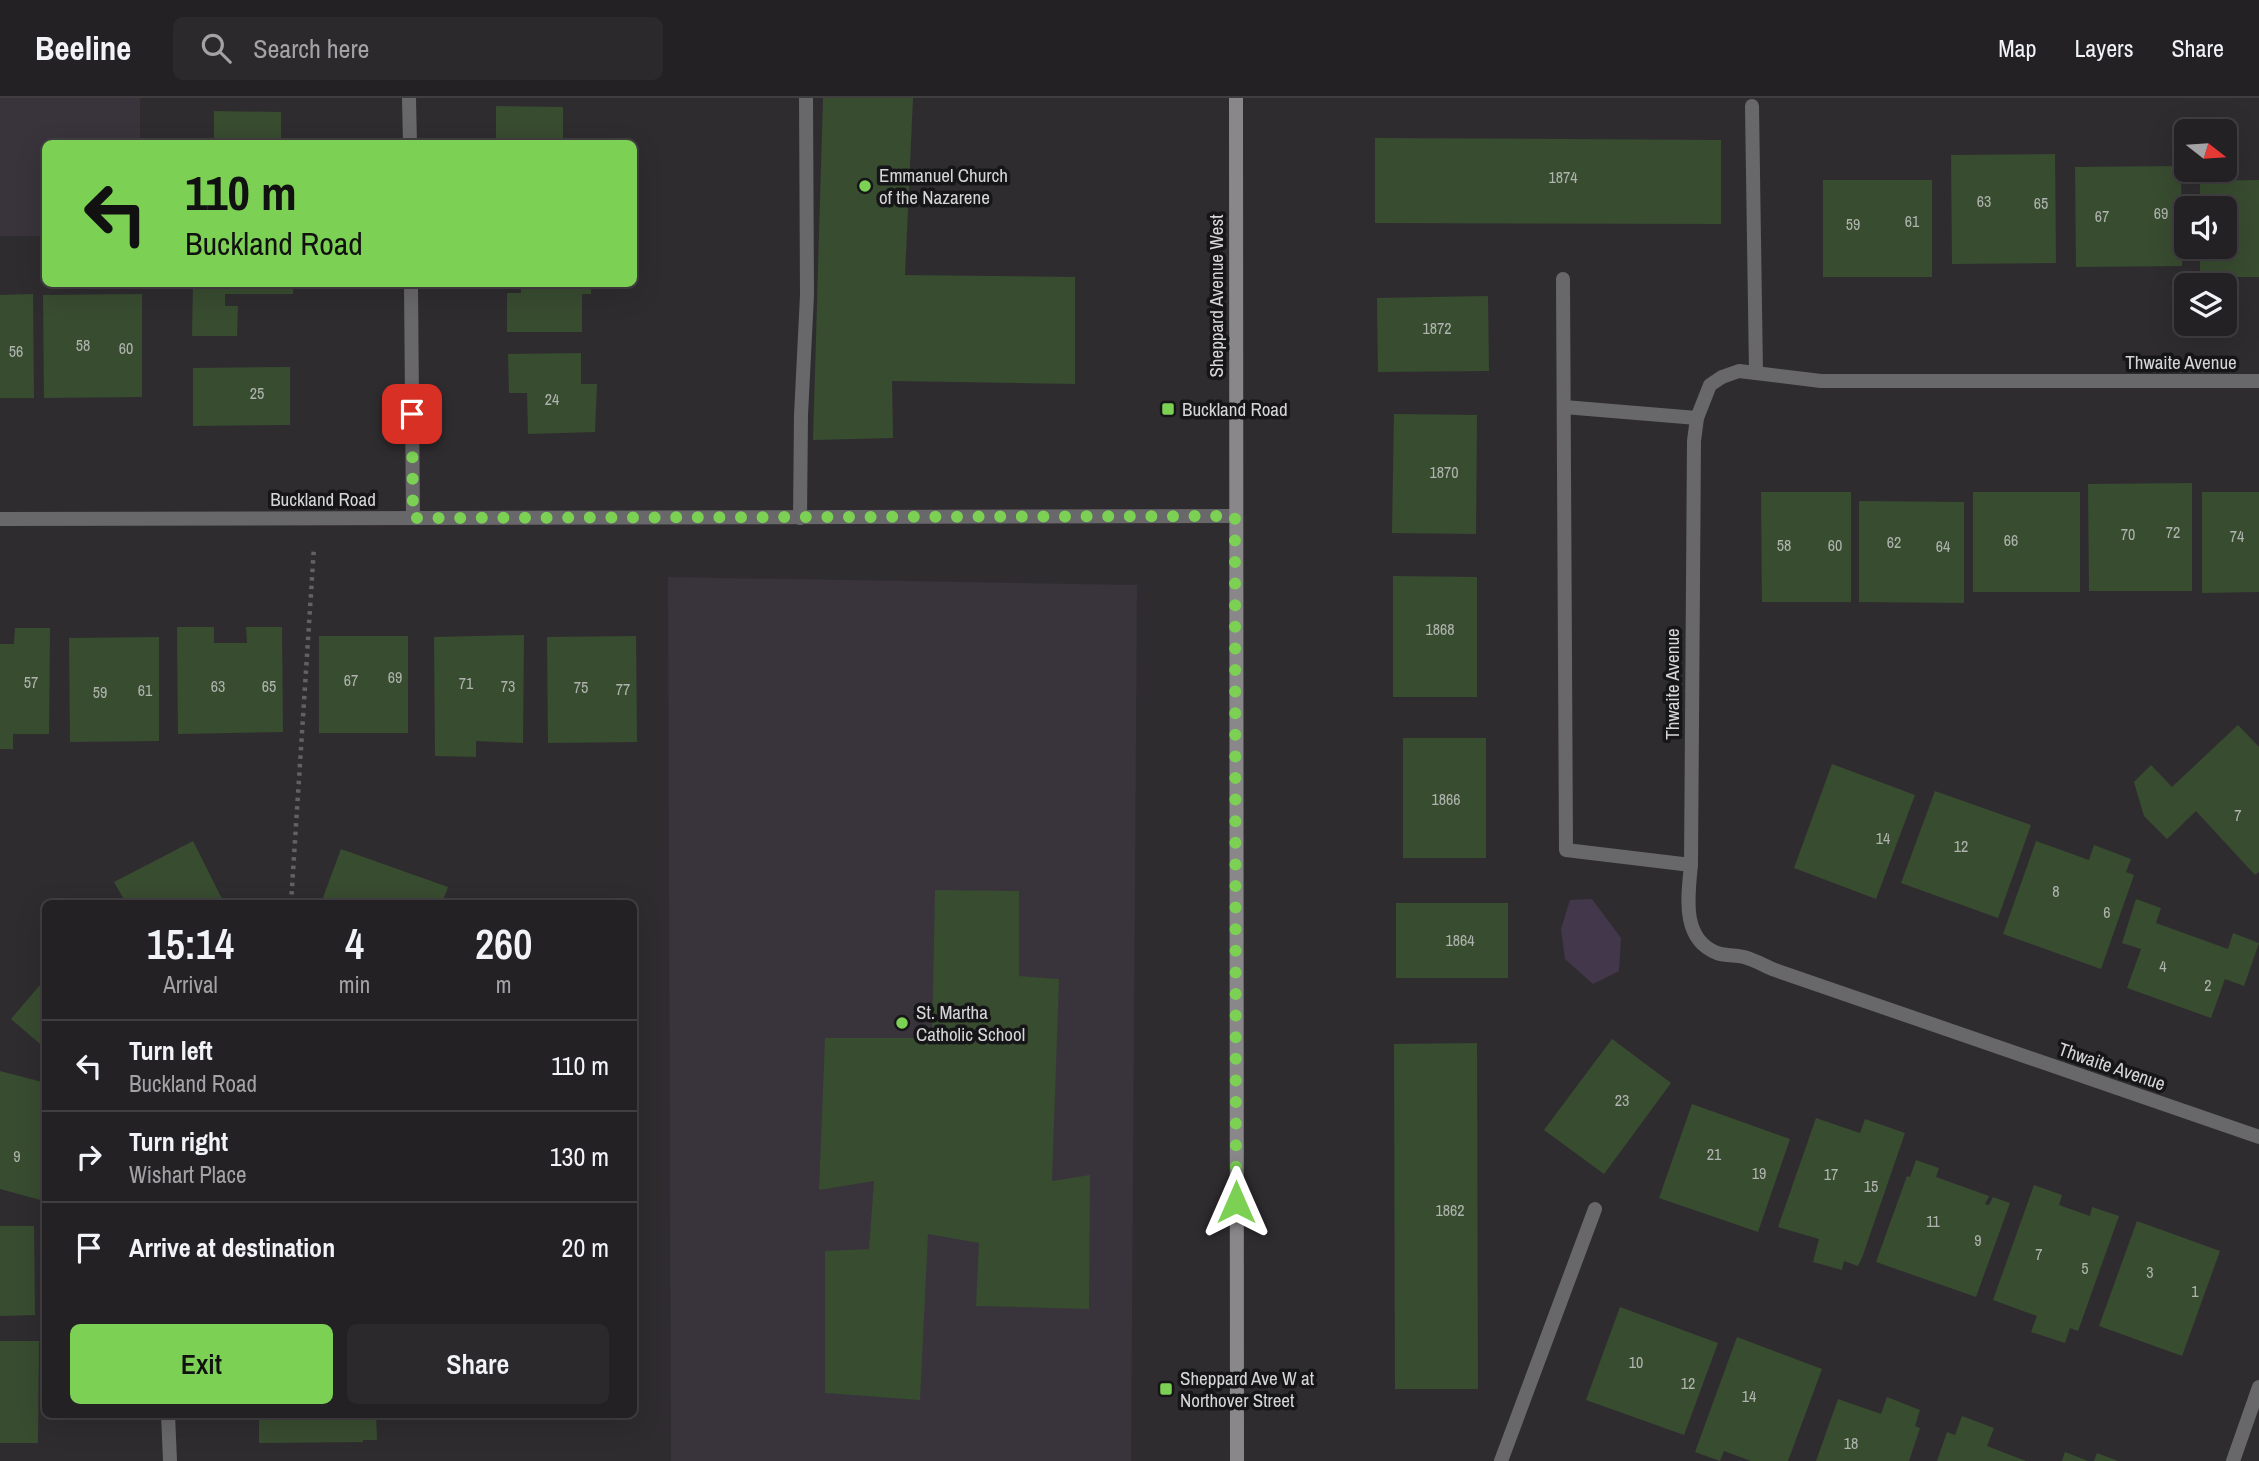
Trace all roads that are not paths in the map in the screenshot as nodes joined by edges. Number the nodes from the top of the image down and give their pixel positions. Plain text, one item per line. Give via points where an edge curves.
1 (410, 98) edge
2 (806, 98) edge
3 (1236, 98) edge
4 (1752, 106) dead end
5 (410, 140) edge
6 (1563, 279) dead end
7 (411, 287) edge
8 (1756, 373) junction
9 (2259, 381) edge
10 (1564, 407) junction
11 (1697, 418) junction
12 (1235, 516) junction
13 (413, 518) junction
14 (800, 518) junction
15 (0, 519) edge
16 (1691, 865) junction
17 (2259, 1137) edge
18 (1595, 1209) dead end
19 (2259, 1387) edge
20 (168, 1418) edge
21 (170, 1461) edge
22 (1237, 1461) edge
23 (1501, 1461) edge
24 (2233, 1461) edge

1 - 5 street
2 - 14 street via 807,295
3 - 12 main road, Sheppard Avenue West
4 - 8 street
6 - 10 street
7 - 13 street
8 - 9 street, Thwaite Avenue via 1821,381
8 - 11 street, Thwaite Avenue via 1739,372 1710,385
10 - 11 street
10 - 16 street via 1566,850
11 - 16 street, Thwaite Avenue via 1692,522
12 - 14 street, Buckland Road
12 - 22 main road, Sheppard Avenue West
13 - 14 street, Buckland Road
13 - 15 street, Buckland Road
16 - 17 street, Thwaite Avenue via 1690,923 1704,947
18 - 23 street
19 - 24 street
20 - 21 street

